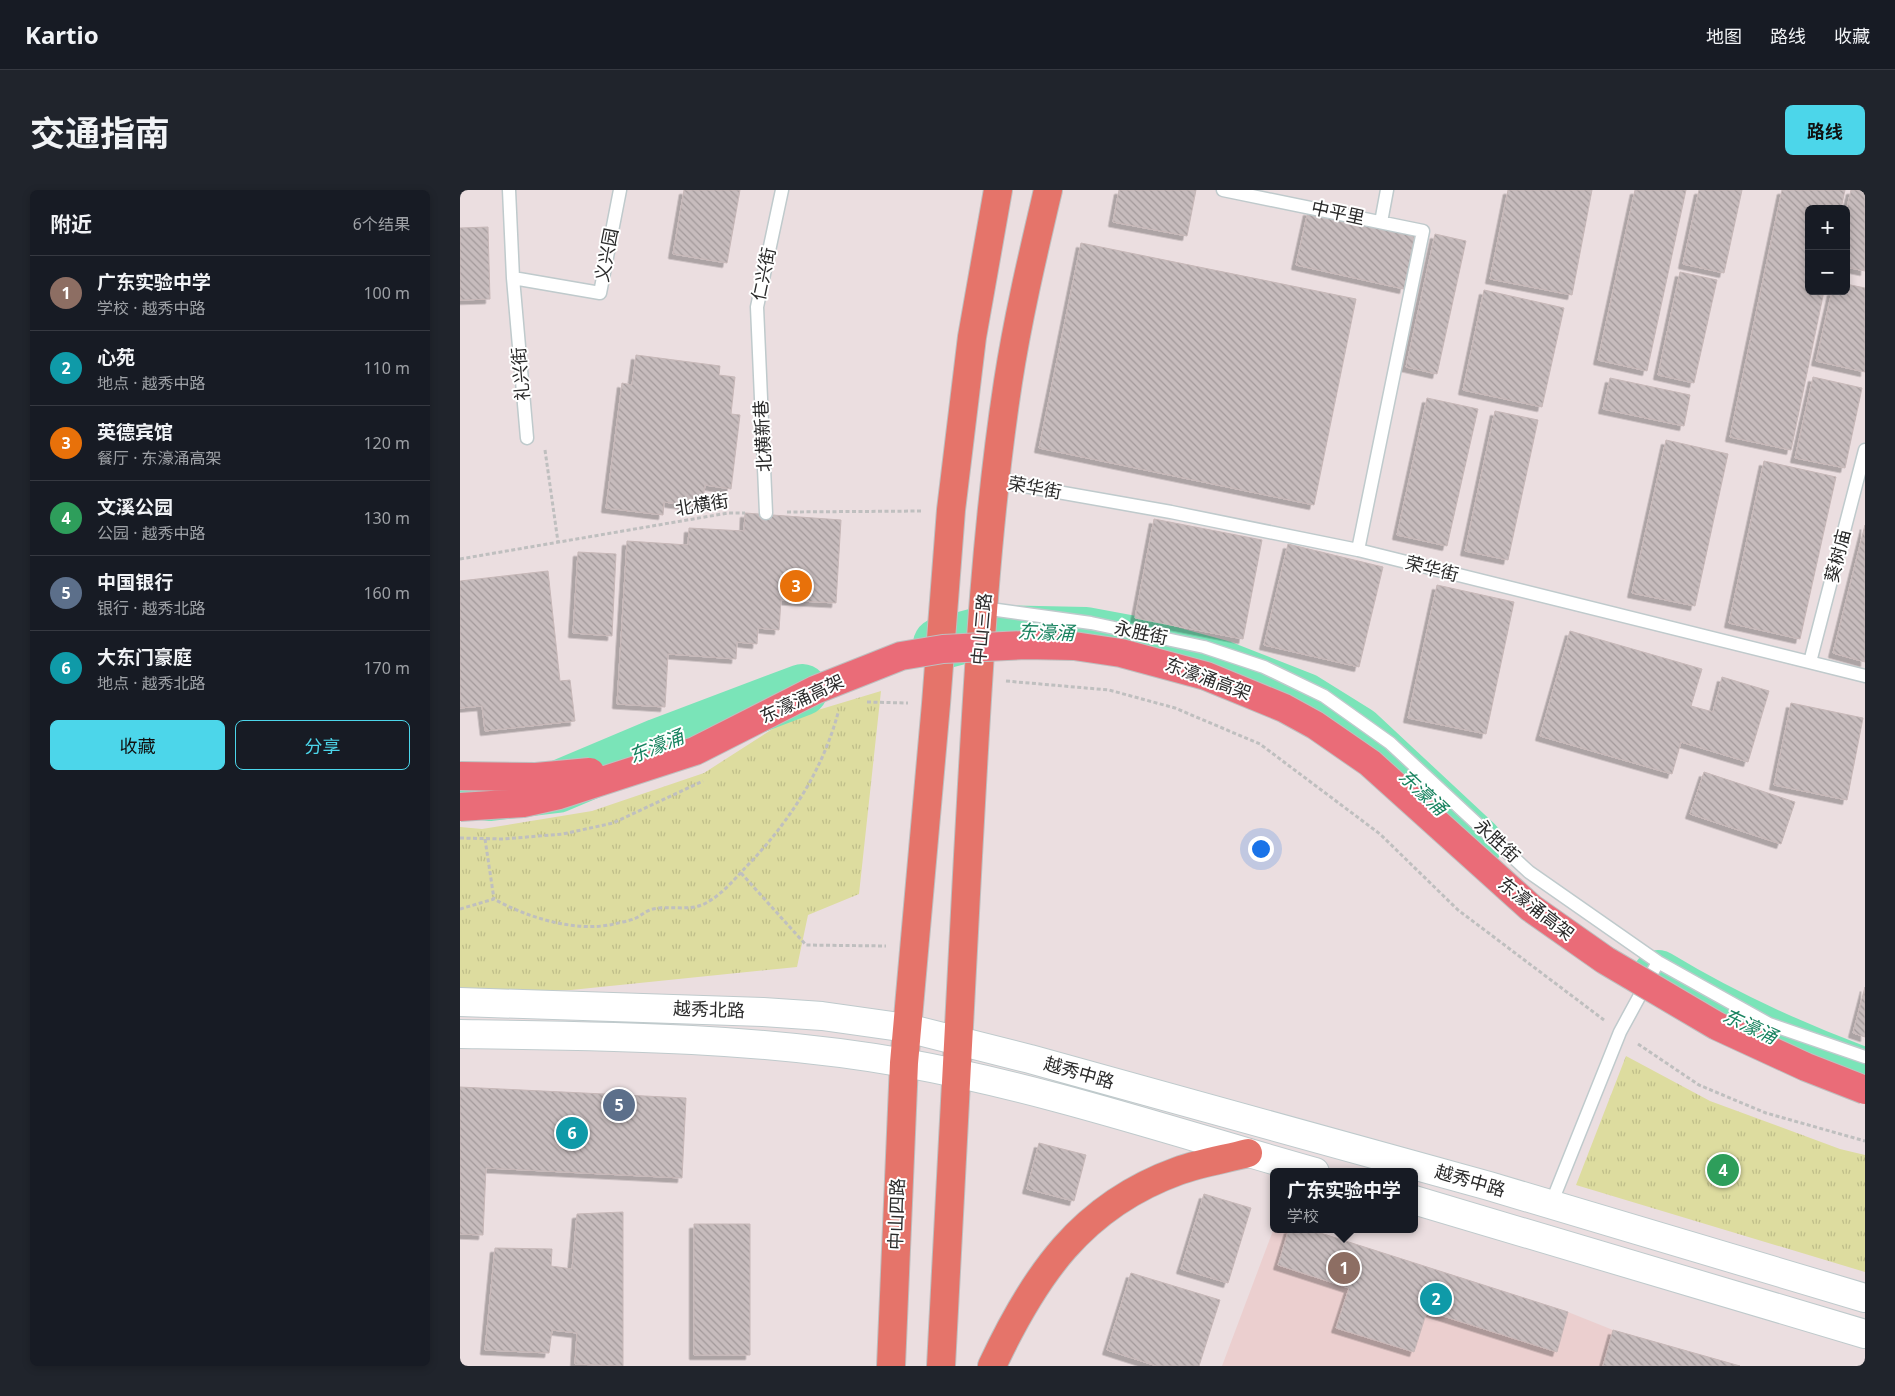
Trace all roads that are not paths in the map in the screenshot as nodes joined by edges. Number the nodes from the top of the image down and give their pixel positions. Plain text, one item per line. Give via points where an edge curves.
1 (509, 190) edge
2 (620, 190) edge
3 (782, 190) edge
4 (998, 190) edge
5 (1048, 190) edge
6 (1223, 190) edge
7 (1387, 190) edge
8 (1381, 222) junction
9 (513, 278) junction
10 (759, 360) joint
11 (527, 438) road end
12 (1864, 457) edge
13 (995, 481) junction
14 (766, 512) road end
15 (1358, 550) junction
16 (983, 608) junction
17 (1810, 662) junction
18 (1865, 676) edge
19 (460, 776) edge
20 (460, 806) edge
21 (1656, 965) junction
22 (460, 1002) edge
23 (907, 1028) junction
24 (460, 1034) edge
25 (956, 1039) junction
26 (1865, 1057) edge
27 (904, 1063) junction
28 (954, 1073) junction
29 (1865, 1086) edge
30 (1865, 1090) edge
31 (1248, 1153) junction
32 (1301, 1168) edge
33 (1418, 1201) edge
34 (1551, 1204) junction
35 (1865, 1298) edge
36 (1865, 1334) edge
37 (891, 1366) edge
38 (940, 1366) edge
39 (992, 1366) edge

1 - 9 lane, 礼兴街
2 - 9 lane, 义兴园 via 600,293
3 - 10 lane, 仁兴街 via 757,307
4 - 23 main road via 972,337 951,510
5 - 13 main road, 中山三路 via 1020,316
6 - 8 lane, 中平里
7 - 8 lane
8 - 15 lane, 中平里 via 1423,231
9 - 11 lane, 礼兴街
10 - 14 lane, 北横新巷
12 - 17 lane, 葵树庙
13 - 15 lane, 荣华街
13 - 16 main road, 中山三路
15 - 17 lane, 荣华街
16 - 21 lane, 永胜街 via 1091,622 1204,647 1264,667 1324,696 1390,742 1529,872
16 - 25 main road, 中山三路
17 - 18 lane, 荣华街
19 - 29 highway, 东濠涌高架, bridge via 536,778 604,769 699,735 759,702 825,672 899,652 1002,642 1046,642 1115,649 1203,673 1271,699 1315,721 1378,764 1485,864 1532,904 1589,944 1718,1022 1813,1067
20 - 30 highway, 东濠涌高架, bridge via 523,803 559,795 695,750 815,690 901,656 943,649 1026,645 1074,646 1121,653 1206,676 1284,708 1315,725 1370,763 1531,908 1605,960 1717,1026
21 - 26 lane, 永胜街 via 1769,1024
21 - 34 lane via 1620,1032
22 - 23 main road, 越秀北路 via 763,1012 822,1016
23 - 25 main road, 越秀北路
23 - 27 main road
24 - 27 main road, 越秀北路 via 686,1040 823,1050
25 - 28 main road, 中山三路
25 - 34 main road, 越秀中路
27 - 28 main road, 越秀北路
27 - 37 main road, 中山四路
28 - 31 main road, 越秀中路
28 - 38 main road
31 - 32 main road, 越秀中路
31 - 39 main road via 1179,1170 1148,1183 1092,1219 1061,1251 1029,1293
33 - 36 main road, 越秀中路
34 - 35 main road, 越秀中路

